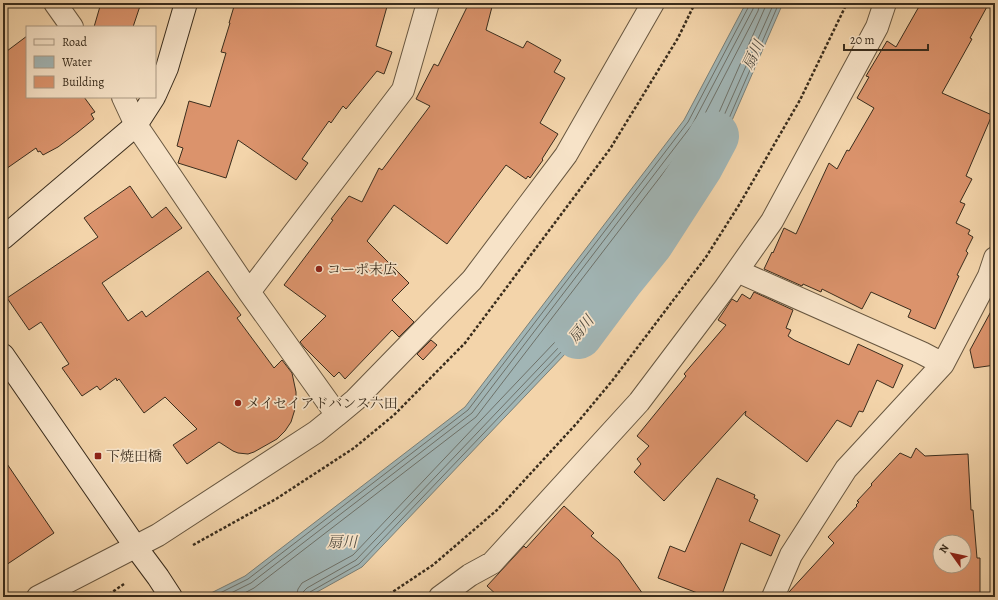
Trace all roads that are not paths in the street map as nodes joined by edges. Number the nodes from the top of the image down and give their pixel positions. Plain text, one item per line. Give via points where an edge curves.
1 (55, 3) edge
2 (186, 3) edge
3 (428, 3) edge
4 (653, 3) edge
5 (885, 3) edge
6 (71, 26) edge
7 (156, 94) edge
8 (123, 98) edge
9 (154, 98) edge
10 (136, 125) junction
11 (3, 238) edge
12 (995, 258) edge
13 (737, 271) junction
14 (249, 292) junction
15 (3, 355) edge
16 (943, 364) junction
17 (337, 415) junction
18 (135, 546) junction
19 (450, 594) edge
20 (38, 597) edge
21 (171, 597) edge
22 (773, 597) edge

1 - 6 street
2 - 7 street via 167,68
3 - 14 street via 403,90
4 - 17 street via 566,155 472,280 355,400
5 - 13 street via 876,27 772,221
8 - 10 street
9 - 10 street
10 - 11 street
10 - 14 street
12 - 16 street via 989,276
13 - 16 street
13 - 19 street via 639,402 492,563 470,575
14 - 17 street
15 - 18 street
16 - 22 street via 846,469 791,556
17 - 18 street via 316,432 158,535
18 - 20 street
18 - 21 street

